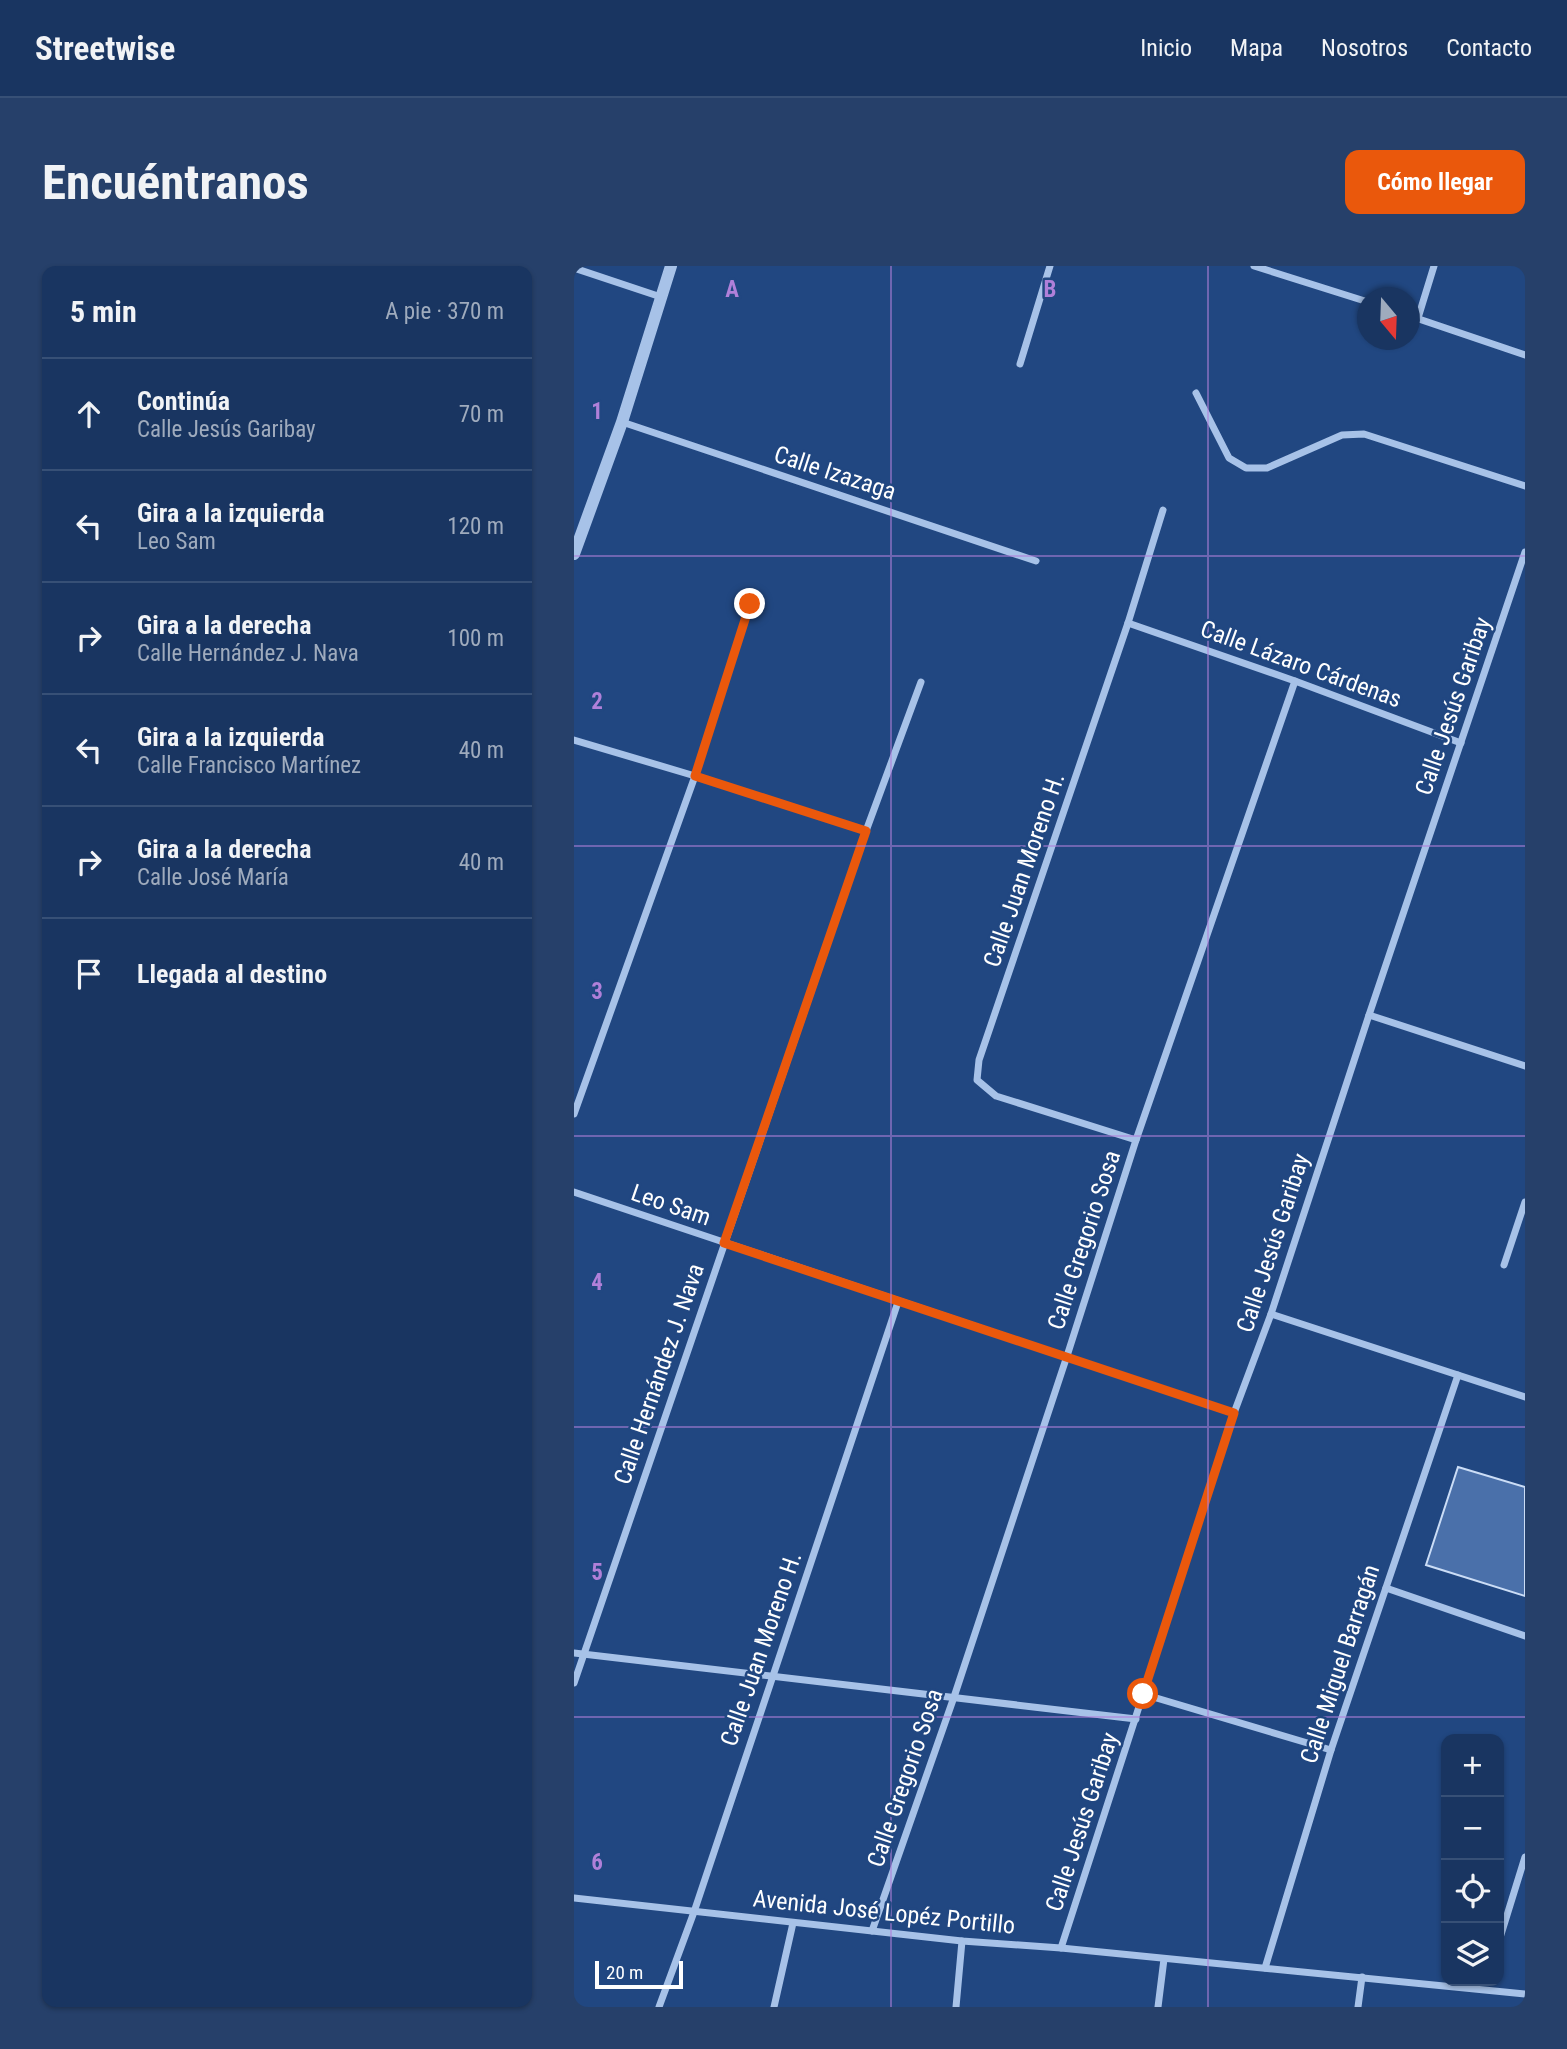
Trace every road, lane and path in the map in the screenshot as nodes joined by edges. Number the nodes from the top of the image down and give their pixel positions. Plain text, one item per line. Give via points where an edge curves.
1 (671, 266) edge
2 (1050, 266) edge
3 (1254, 266) edge
4 (1434, 266) edge
5 (574, 268) edge
6 (661, 297) junction
7 (1357, 299) edge
8 (1420, 302) edge
9 (1420, 319) edge
10 (1525, 355) edge
11 (1020, 364) dead end
12 (1196, 393) dead end
13 (622, 422) junction
14 (1525, 486) edge
15 (1163, 510) dead end
16 (1525, 552) edge
17 (574, 554) edge
18 (1036, 561) dead end
19 (750, 604) dead end
20 (1128, 623) junction
21 (1295, 681) junction
22 (922, 682) dead end
23 (574, 740) edge
24 (1461, 743) junction
25 (695, 776) junction
26 (866, 831) junction
27 (1369, 1014) junction
28 (1525, 1066) edge
29 (574, 1114) edge
30 (1136, 1140) junction
31 (574, 1192) edge
32 (1525, 1202) edge
33 (724, 1243) junction
34 (1504, 1265) dead end
35 (898, 1302) junction
36 (1271, 1314) junction
37 (1067, 1356) junction
38 (1458, 1375) junction
39 (1525, 1397) edge
40 (1234, 1413) junction
41 (1386, 1588) junction
42 (1525, 1636) edge
43 (574, 1653) edge
44 (583, 1654) junction
45 (773, 1676) junction
46 (574, 1683) edge
47 (1143, 1694) junction
48 (954, 1697) junction
49 (1136, 1719) junction
50 (1331, 1750) junction
51 (1525, 1857) edge
52 (574, 1898) edge
53 (694, 1912) junction
54 (793, 1923) junction
55 (1504, 1925) edge
56 (872, 1931) junction
57 (962, 1941) junction
58 (1061, 1948) junction
59 (1164, 1959) junction
60 (1265, 1968) junction
61 (1362, 1978) junction
62 (1484, 1986) edge
63 (1483, 1991) junction
64 (1525, 1994) edge
65 (659, 2007) edge
66 (774, 2007) edge
67 (956, 2007) edge
68 (1158, 2007) edge
69 (1358, 2007) edge

1 - 6 street
2 - 11 street
3 - 7 street
4 - 8 street
5 - 6 street
6 - 13 street
9 - 10 street
12 - 14 street via 1229,458 1245,468 1266,468 1342,435 1364,435
13 - 17 street
13 - 18 street, Calle Izazaga
15 - 20 street, Calle Juan Moreno H.
16 - 24 street, Calle Jesús Garibay
19 - 25 street
20 - 21 street, Calle Lázaro Cárdenas
20 - 30 street, Calle Juan Moreno H. via 979,1060 977,1080 996,1096
21 - 24 street, Calle Lázaro Cárdenas
21 - 30 street, Calle Gregorio Sosa
22 - 26 street, Calle Hernández J. Nava
23 - 25 street
24 - 27 street, Calle Jesús Garibay
25 - 26 street
25 - 29 street
26 - 33 street, Calle Hernández J. Nava
27 - 28 street
27 - 36 street, Calle Jesús Garibay
30 - 37 street, Calle Gregorio Sosa
31 - 33 street, Leo Sam
32 - 34 street
33 - 35 street, Leo Sam
33 - 44 street, Calle Hernández J. Nava
35 - 37 street, Leo Sam
35 - 45 street, Calle Juan Moreno H.
36 - 38 street
36 - 40 street, Calle Jesús Garibay
37 - 40 street, Leo Sam
37 - 48 street, Calle Gregorio Sosa
38 - 39 street
38 - 41 street, Calle Miguel Barragán
40 - 47 street, Calle Jesús Garibay
41 - 42 street
41 - 50 street, Calle Miguel Barragán
43 - 44 street
44 - 45 street
44 - 46 street, Calle Hernández J. Nava
45 - 48 street
45 - 53 street, Calle Juan Moreno H.
47 - 49 street, Calle Jesús Garibay
47 - 50 street
48 - 49 street
48 - 56 street, Calle Gregorio Sosa
49 - 58 street, Calle Jesús Garibay
50 - 60 street, Calle Miguel Barragán
51 - 55 street
52 - 53 street, Avenida José Lopéz Portillo
53 - 54 street, Avenida José Lopéz Portillo
53 - 65 street, Calle Juan Moreno H.
54 - 56 street, Avenida José Lopéz Portillo
54 - 66 street
56 - 57 street, Avenida José Lopéz Portillo
57 - 58 street, Avenida José Lopéz Portillo
57 - 67 street
58 - 59 street, Avenida José Lopéz Portillo
59 - 60 street, Avenida José Lopéz Portillo
59 - 68 street
60 - 61 street, Avenida José Lopéz Portillo
61 - 63 street, Avenida José Lopéz Portillo
61 - 69 street
62 - 63 street
63 - 64 street, Avenida José Lopéz Portillo

